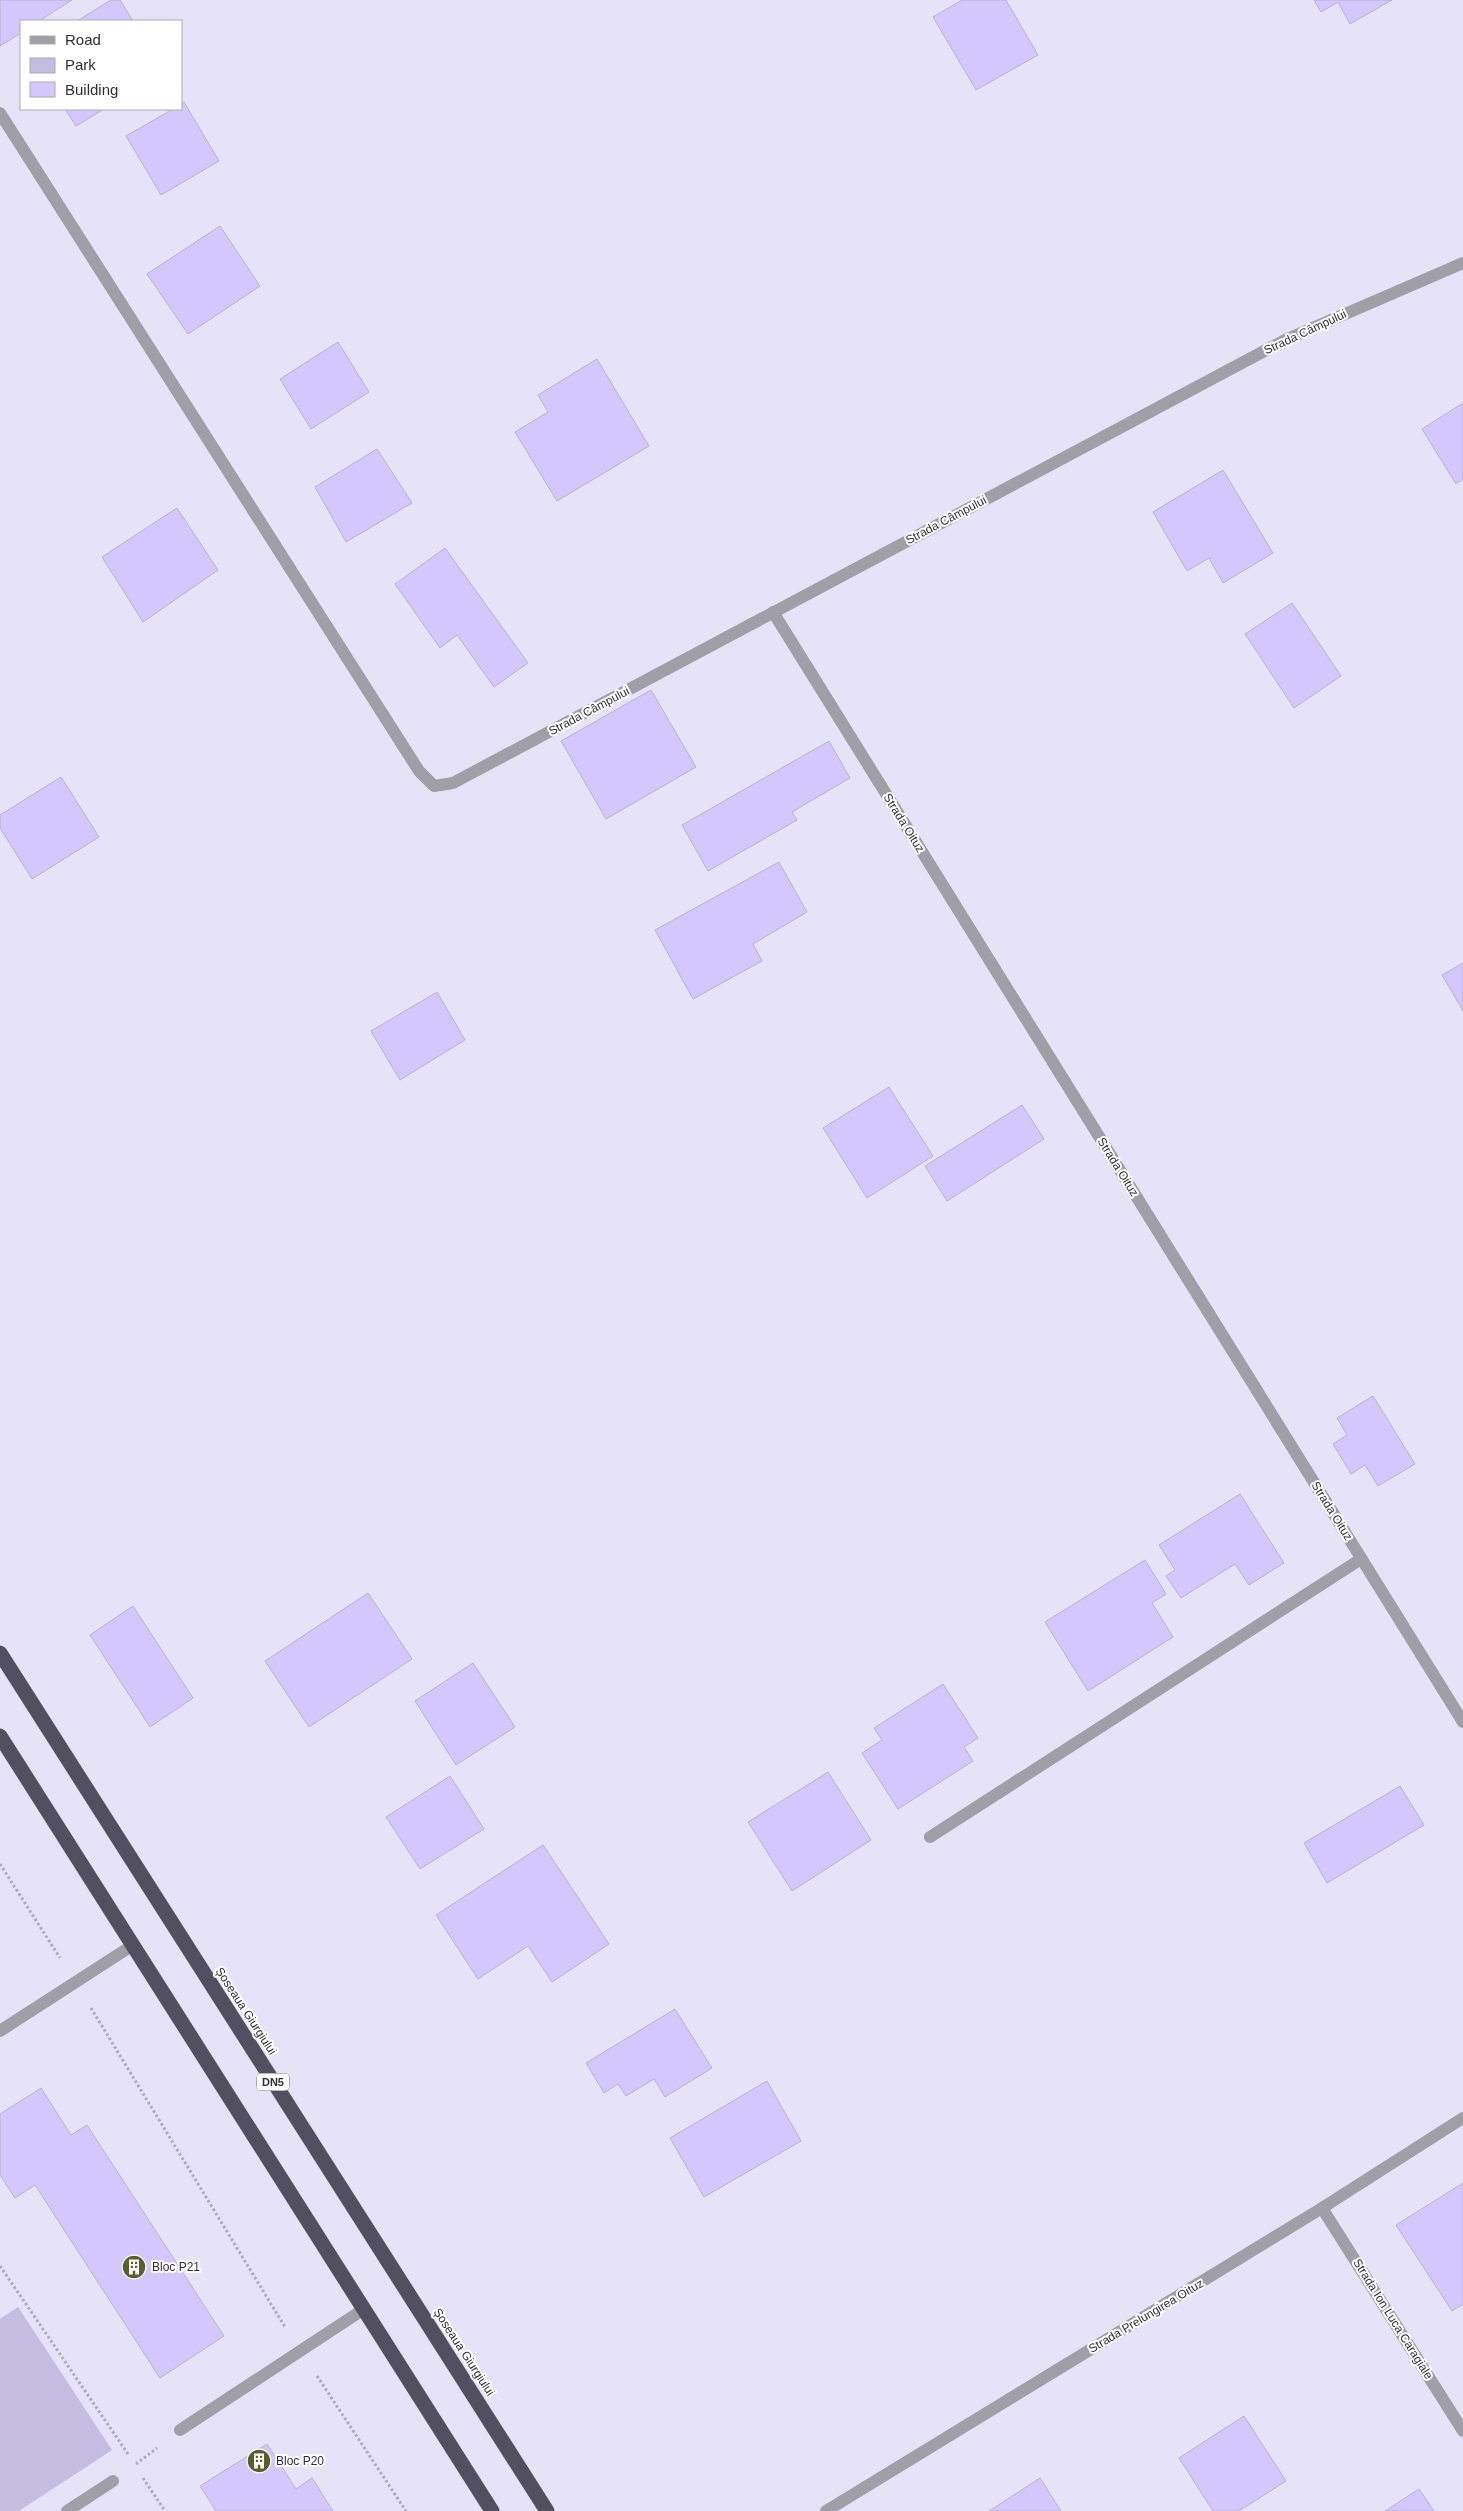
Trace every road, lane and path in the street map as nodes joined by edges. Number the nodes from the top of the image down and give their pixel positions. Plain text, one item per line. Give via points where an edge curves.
1 (0, 113) edge
2 (1463, 263) edge
3 (773, 612) junction
4 (1362, 1559) junction
5 (0, 1653) edge
6 (1463, 1722) edge
7 (0, 1736) edge
8 (930, 1836) dead end
9 (0, 1864) edge
10 (133, 1945) junction
11 (75, 1982) junction
12 (0, 2031) edge
13 (1463, 2118) edge
14 (1322, 2208) junction
15 (0, 2266) edge
16 (364, 2309) junction
17 (300, 2351) junction
18 (180, 2430) joint
19 (1463, 2430) edge
20 (135, 2465) junction
21 (113, 2481) dead end
22 (68, 2511) edge
23 (165, 2511) edge
24 (406, 2511) edge
25 (492, 2511) edge
26 (547, 2511) edge
27 (826, 2511) edge

1 - 3 street, Strada Câmpului via 418,771 434,786 453,783
2 - 3 street, Strada Câmpului via 1285,340
3 - 4 street, Strada Oituz
4 - 6 street, Strada Oituz
4 - 8 street
5 - 26 highway, Șoseaua Giurgiului / DN5
7 - 10 highway
9 - 11 path
10 - 11 street
10 - 16 highway
11 - 12 street
11 - 17 path
13 - 14 street, Strada Prelungirea Oituz
14 - 19 street, Strada Ion Luca Caragiale
14 - 27 street, Strada Prelungirea Oituz
15 - 20 path
16 - 17 street
16 - 25 highway
17 - 18 street
17 - 24 path
18 - 20 path
20 - 23 path
21 - 22 street

